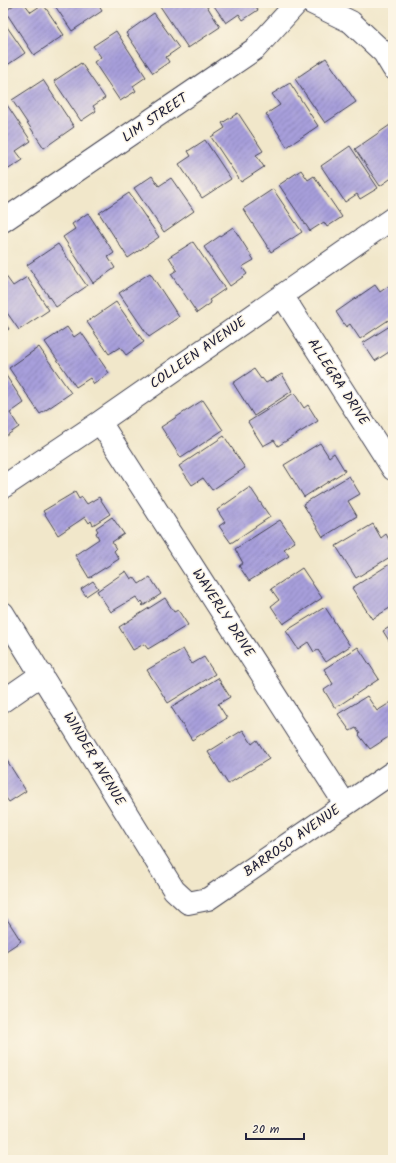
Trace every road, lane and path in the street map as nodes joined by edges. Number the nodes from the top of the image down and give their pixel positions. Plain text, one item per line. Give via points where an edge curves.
1 (297, 3) edge
2 (312, 3) edge
3 (393, 68) edge
4 (393, 218) edge
5 (3, 221) edge
6 (282, 295) junction
7 (100, 422) junction
8 (393, 469) edge
9 (3, 487) edge
10 (3, 613) edge
11 (42, 674) junction
12 (3, 701) edge
13 (393, 772) edge
14 (345, 804) junction
15 (188, 903) joint

1 - 5 street, LIM STREET via 255,49
2 - 3 street via 351,22 384,53
4 - 6 street, COLLEEN AVENUE
6 - 7 street, COLLEEN AVENUE
6 - 8 street, ALLEGRA DRIVE
7 - 9 street, COLLEEN AVENUE
7 - 14 street, WAVERLY DRIVE
10 - 11 street, WINDER AVENUE
11 - 12 street
11 - 15 street, WINDER AVENUE via 174,890
13 - 14 street, BARROSO AVENUE
14 - 15 street, BARROSO AVENUE via 208,898

